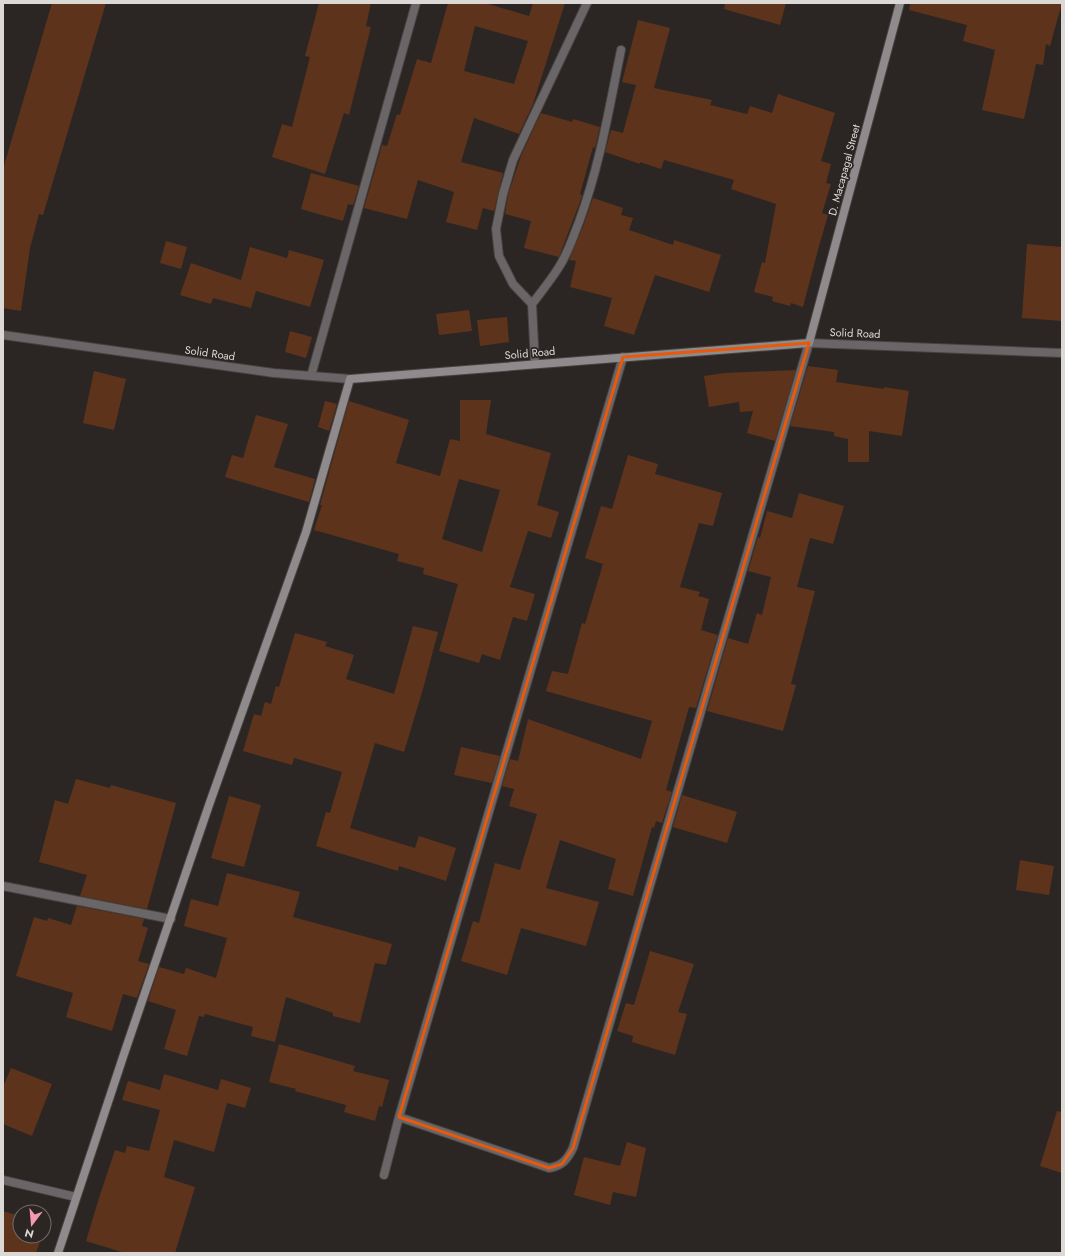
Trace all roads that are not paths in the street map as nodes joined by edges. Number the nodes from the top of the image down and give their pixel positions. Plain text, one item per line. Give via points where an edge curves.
1 (416, 3) edge
2 (587, 3) edge
3 (900, 3) edge
4 (621, 50) dead end
5 (532, 304) junction
6 (3, 335) edge
7 (809, 343) junction
8 (1062, 353) edge
9 (623, 357) junction
10 (535, 364) junction
11 (311, 376) junction
12 (350, 379) junction
13 (3, 886) edge
14 (170, 919) junction
15 (399, 1117) junction
16 (384, 1175) dead end
17 (3, 1180) edge
18 (76, 1197) junction
19 (58, 1253) edge

1 - 11 street
2 - 5 street via 513,160 502,194 496,229 499,256 513,284
3 - 7 street, D. Macapagal Street
4 - 5 street via 603,144 583,213 560,266
5 - 10 street
6 - 11 street, Solid Road
7 - 8 street, Solid Road
7 - 9 street, Solid Road
7 - 15 street via 568,1158 562,1164 549,1168
9 - 10 street, Solid Road
9 - 15 street
10 - 12 street, Solid Road
11 - 12 street, Solid Road
12 - 14 street via 306,532
13 - 14 street
14 - 18 street
15 - 16 street
17 - 18 street
18 - 19 street

